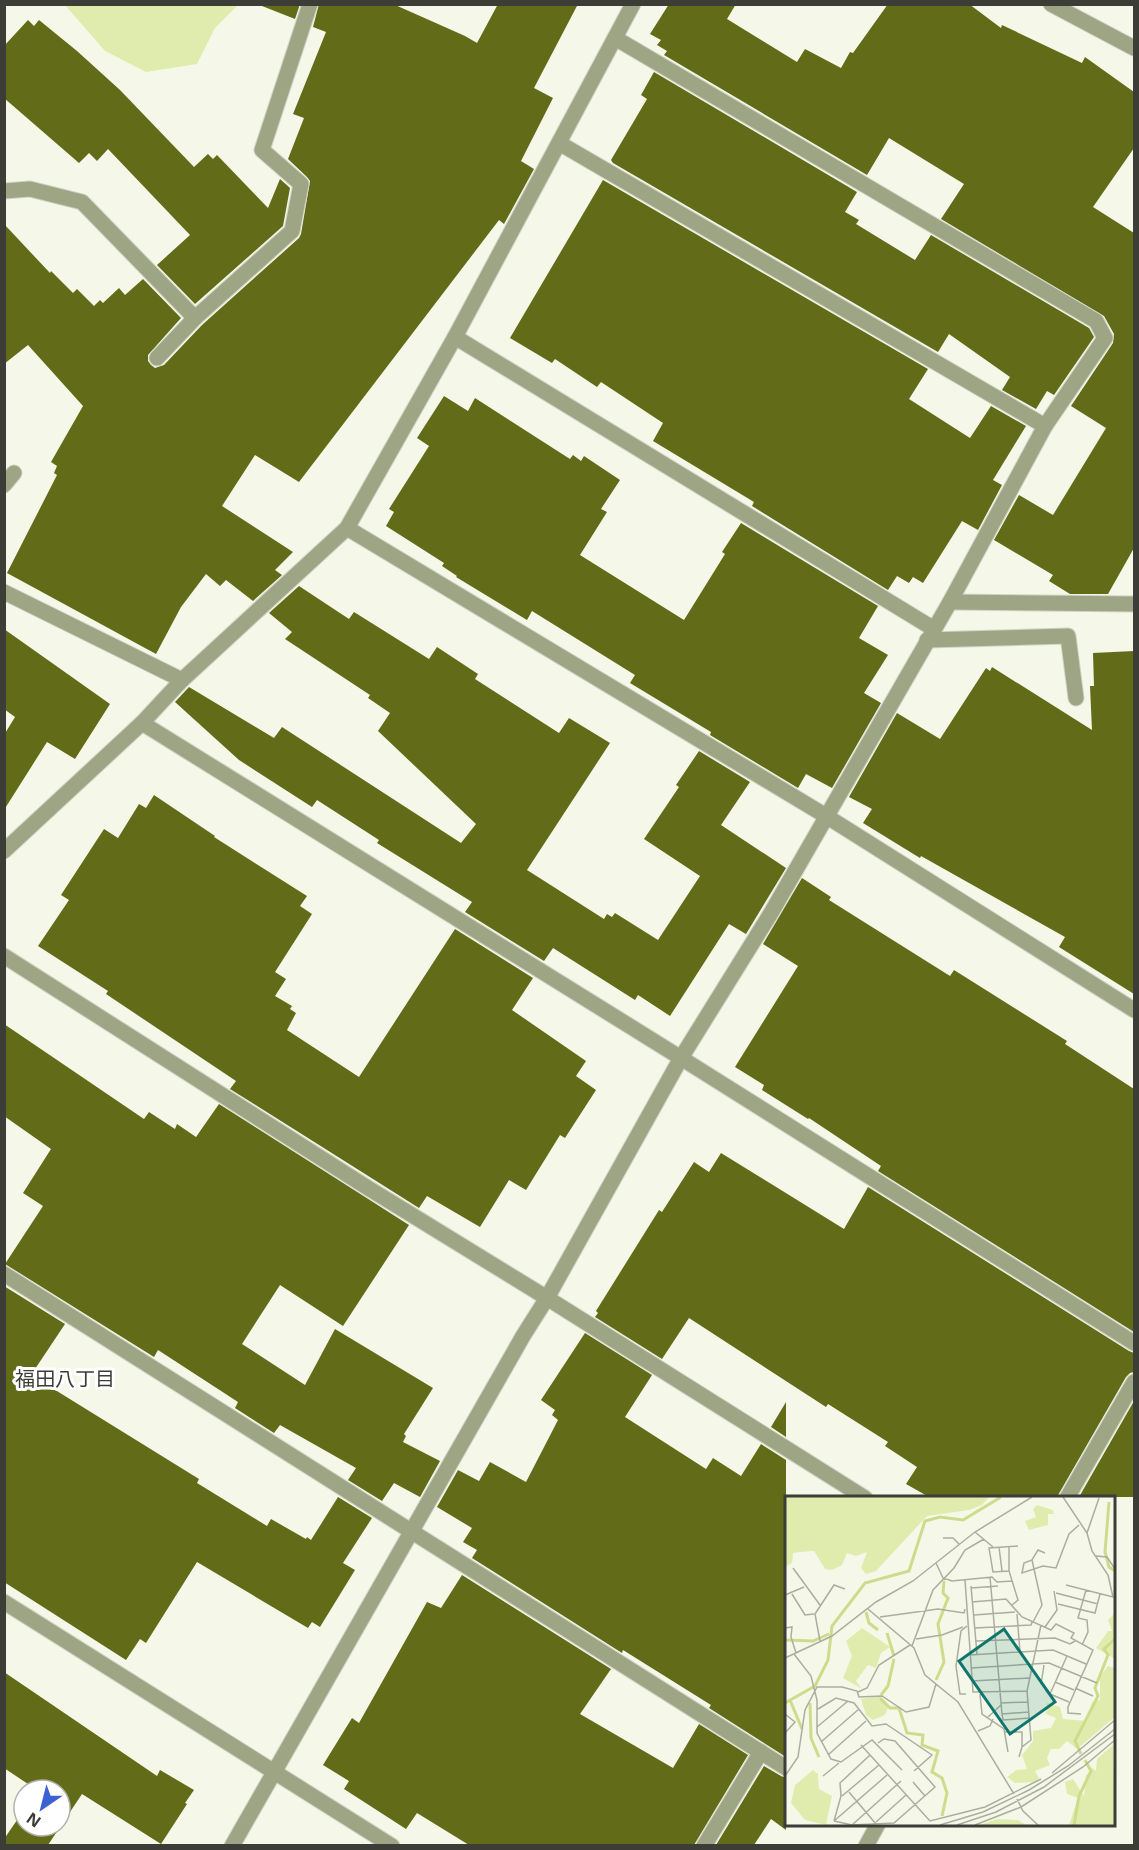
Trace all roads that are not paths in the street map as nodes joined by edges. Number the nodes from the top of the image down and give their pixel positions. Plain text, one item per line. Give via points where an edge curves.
1 (310, 4) edge
2 (633, 4) edge
3 (1051, 4) edge
4 (615, 38) junction
5 (1134, 48) edge
6 (559, 143) junction
7 (4, 191) edge
8 (195, 318) junction
9 (455, 337) junction
10 (157, 358) dead end
11 (1045, 426) junction
12 (347, 528) junction
13 (4, 592) edge
14 (950, 602) junction
15 (1134, 604) edge
16 (931, 634) junction
17 (182, 680) junction
18 (1076, 698) dead end
19 (142, 723) junction
20 (826, 816) junction
21 (4, 851) edge
22 (4, 956) edge
23 (1134, 1010) edge
24 (681, 1058) junction
25 (4, 1274) edge
26 (547, 1298) junction
27 (1134, 1343) edge
28 (1134, 1382) edge
29 (863, 1496) edge
30 (1068, 1496) edge
31 (413, 1531) junction
32 (4, 1602) edge
33 (761, 1752) junction
34 (785, 1767) edge
35 (274, 1772) junction
36 (876, 1826) edge
37 (232, 1845) edge
38 (392, 1845) edge
39 (704, 1845) edge
40 (866, 1845) edge

1 - 8 street via 262,150 301,184 292,231
2 - 4 street
3 - 5 street
4 - 6 street
4 - 11 street via 1096,321 1105,338
6 - 9 street
6 - 11 street
7 - 8 street via 30,189 82,202
8 - 10 street
9 - 12 street
9 - 16 street
11 - 14 street
12 - 17 street
12 - 20 street
13 - 17 street
14 - 15 street
14 - 16 street
16 - 18 street via 1068,636
16 - 20 street
17 - 19 street
19 - 21 street
19 - 24 street
20 - 23 street
20 - 24 street
22 - 26 street
24 - 26 street
24 - 27 street
25 - 31 street
26 - 29 street
26 - 31 street
28 - 30 street
31 - 33 street
31 - 35 street
32 - 35 street
33 - 34 street
33 - 39 street
35 - 37 street
35 - 38 street
36 - 40 street

